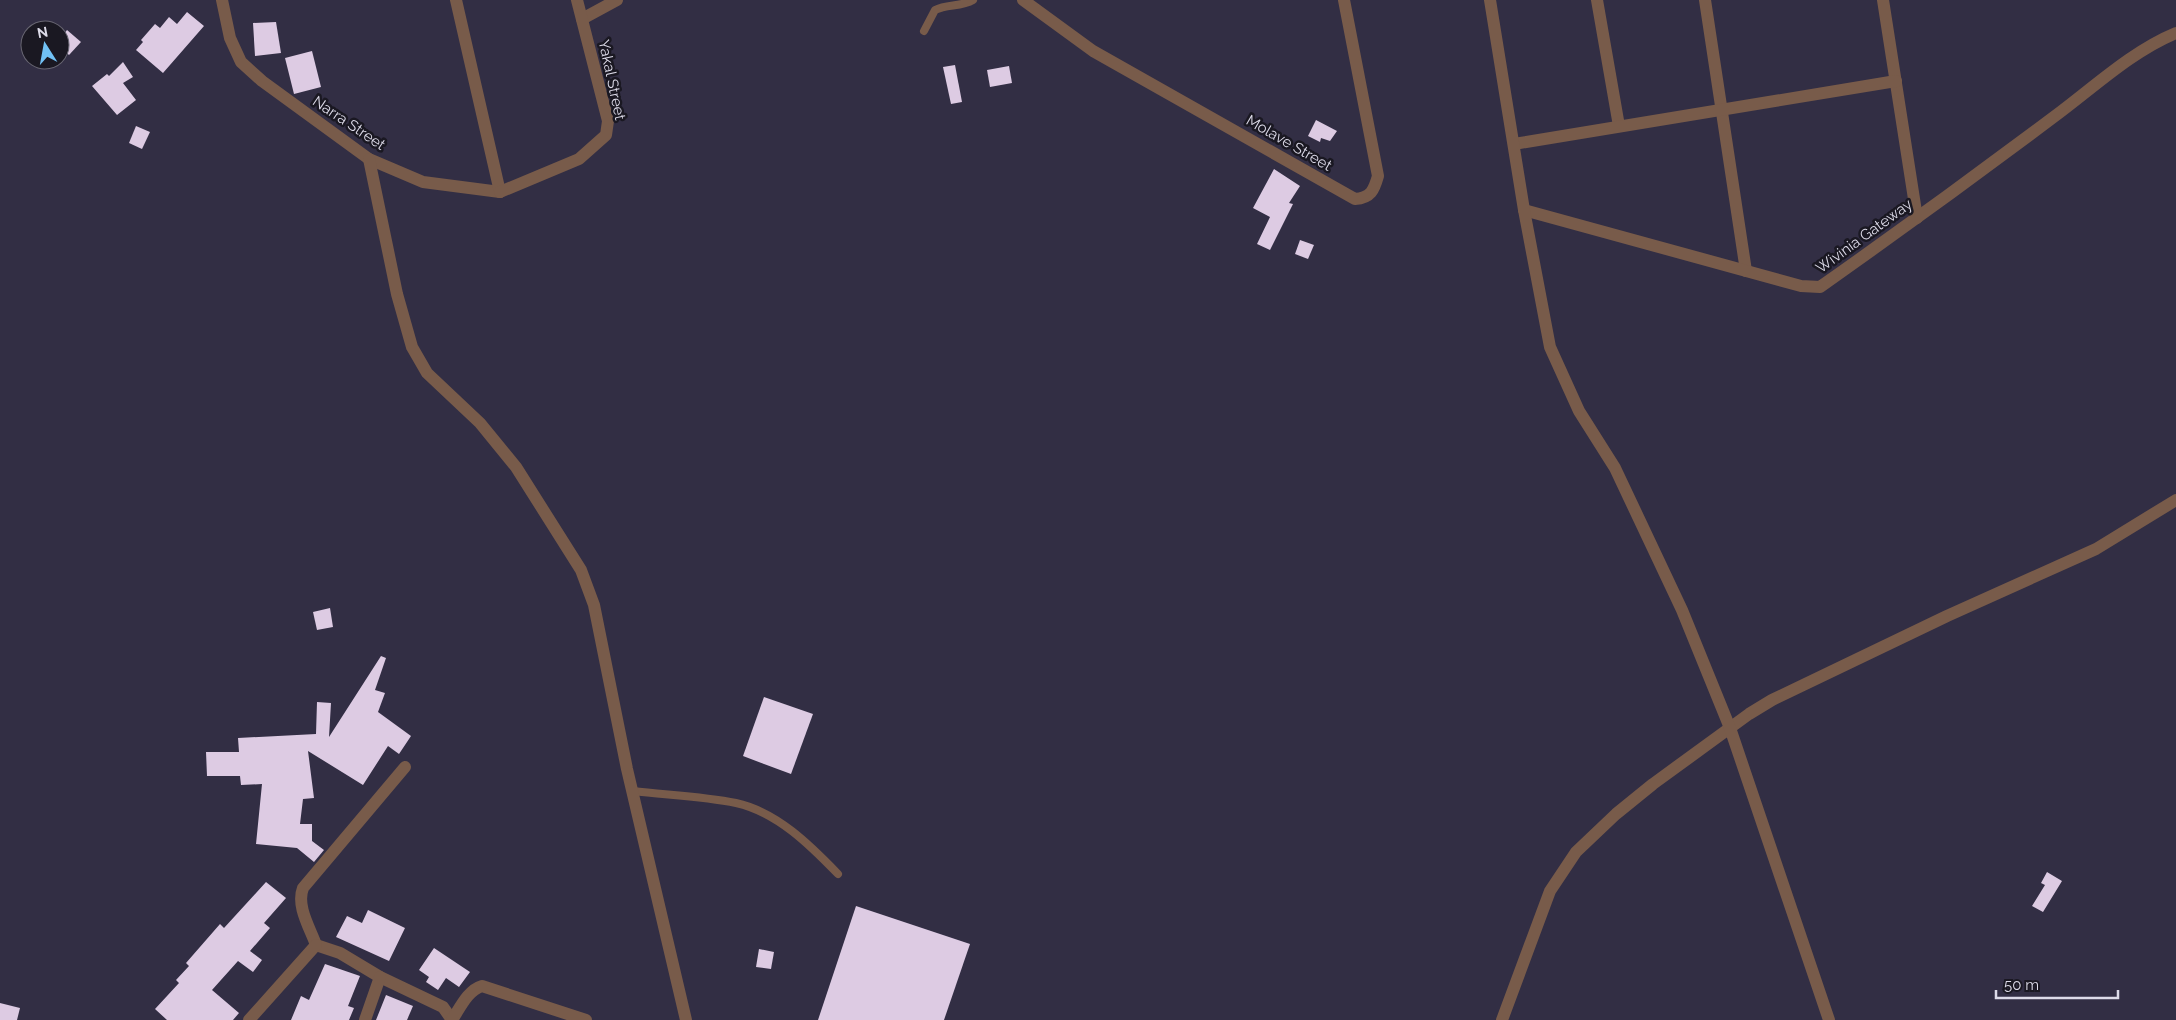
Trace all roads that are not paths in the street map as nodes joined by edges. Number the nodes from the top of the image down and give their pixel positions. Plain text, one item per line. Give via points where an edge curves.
1 (222, 0) edge
2 (456, 0) edge
3 (577, 0) edge
4 (617, 0) edge
5 (973, 0) edge
6 (1024, 0) edge
7 (1344, 0) edge
8 (1490, 0) edge
9 (1598, 0) edge
10 (1705, 0) edge
11 (1883, 0) edge
12 (582, 19) junction
13 (924, 31) dead end
14 (2176, 33) edge
15 (1896, 81) junction
16 (1721, 108) junction
17 (1618, 126) junction
18 (1514, 144) junction
19 (369, 159) junction
20 (500, 192) junction
21 (1524, 210) junction
22 (1917, 218) junction
23 (1746, 271) junction
24 (2176, 500) edge
25 (1730, 728) junction
26 (405, 767) dead end
27 (632, 791) junction
28 (838, 874) dead end
29 (316, 945) junction
30 (380, 977) junction
31 (266, 1002) junction
32 (249, 1020) edge
33 (260, 1020) edge
34 (365, 1020) edge
35 (452, 1020) edge
36 (586, 1020) edge
37 (686, 1020) edge
38 (1502, 1020) edge
39 (1829, 1020) edge

1 - 19 street, Narra Street via 230,38 241,62
2 - 20 street
3 - 12 street, Yakal Street
4 - 12 street
5 - 13 lane via 936,10
6 - 7 street, Molave Street via 1094,51 1355,199 1362,199 1374,189 1378,176
8 - 18 street
9 - 17 street
10 - 16 street
11 - 15 street
12 - 20 street, Yakal Street via 608,122 606,135 579,159
14 - 22 street, Wivinia Gateway via 2161,39 2105,78
15 - 16 street
15 - 22 street
16 - 17 street
16 - 23 street
17 - 18 street
18 - 21 street
19 - 20 street, Narra Street via 423,182
19 - 27 street via 397,294 412,347 427,373 480,423 516,467 581,570 594,605
21 - 23 street, Wivinia Gateway
21 - 25 street via 1550,347 1579,411 1615,468 1678,602
22 - 23 street, Wivinia Gateway via 1820,287 1801,286
24 - 25 street via 2096,549 1772,700
25 - 38 street via 1624,808 1576,852 1550,891
25 - 39 street
26 - 29 street via 303,888 301,904
27 - 28 lane via 736,803 767,815 811,845
27 - 37 street
29 - 30 street via 340,952
29 - 31 street
30 - 34 street
30 - 35 street via 443,1007
31 - 32 street
31 - 33 street
35 - 36 street via 466,998 482,986

